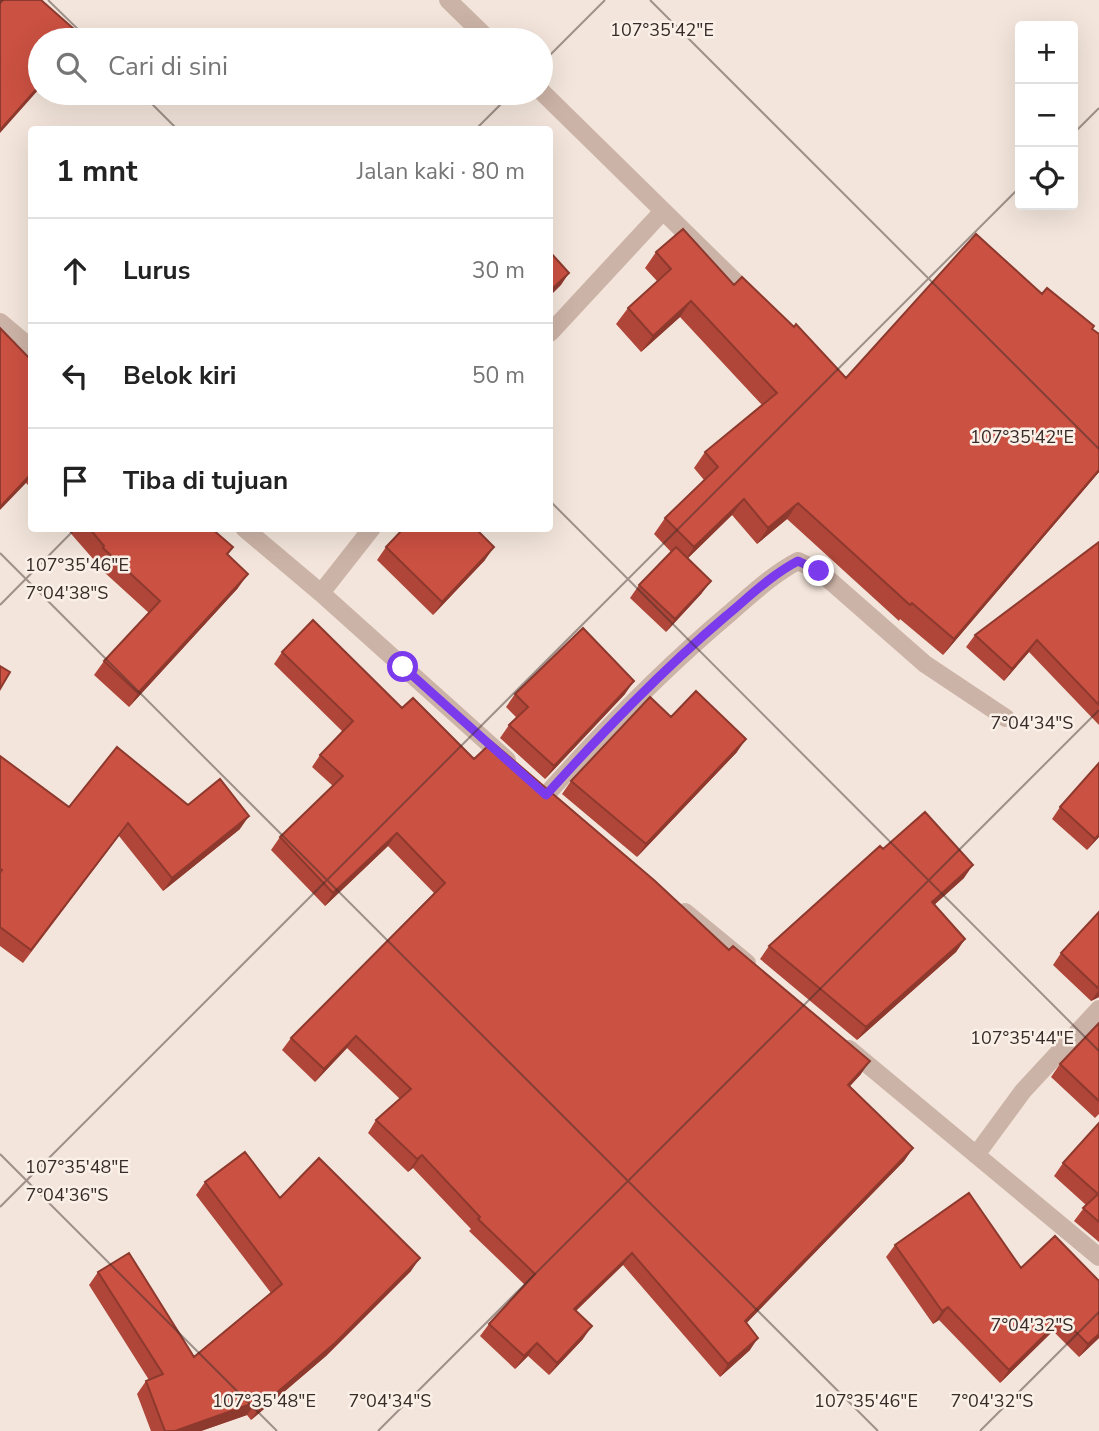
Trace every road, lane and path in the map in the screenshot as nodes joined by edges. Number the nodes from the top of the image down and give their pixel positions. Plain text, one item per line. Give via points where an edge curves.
1 (448, 0) edge
2 (477, 28) edge
3 (553, 103) edge
4 (663, 211) junction
5 (764, 310) edge
6 (0, 322) edge
7 (553, 330) edge
8 (28, 346) edge
9 (249, 532) edge
10 (369, 532) edge
11 (321, 593) junction
12 (1006, 718) dead end
13 (515, 767) edge
14 (546, 795) edge
15 (672, 900) edge
16 (756, 971) edge
17 (1099, 1009) edge
18 (840, 1041) edge
19 (976, 1155) junction
20 (1099, 1257) edge

1 - 2 street
3 - 4 street
4 - 5 street
4 - 7 street
6 - 8 street
9 - 11 street
10 - 11 street
11 - 13 street
12 - 14 street via 933,671 819,571 798,561 780,570 698,639 615,718
15 - 16 street
17 - 19 street via 1023,1091
18 - 19 street
19 - 20 street

